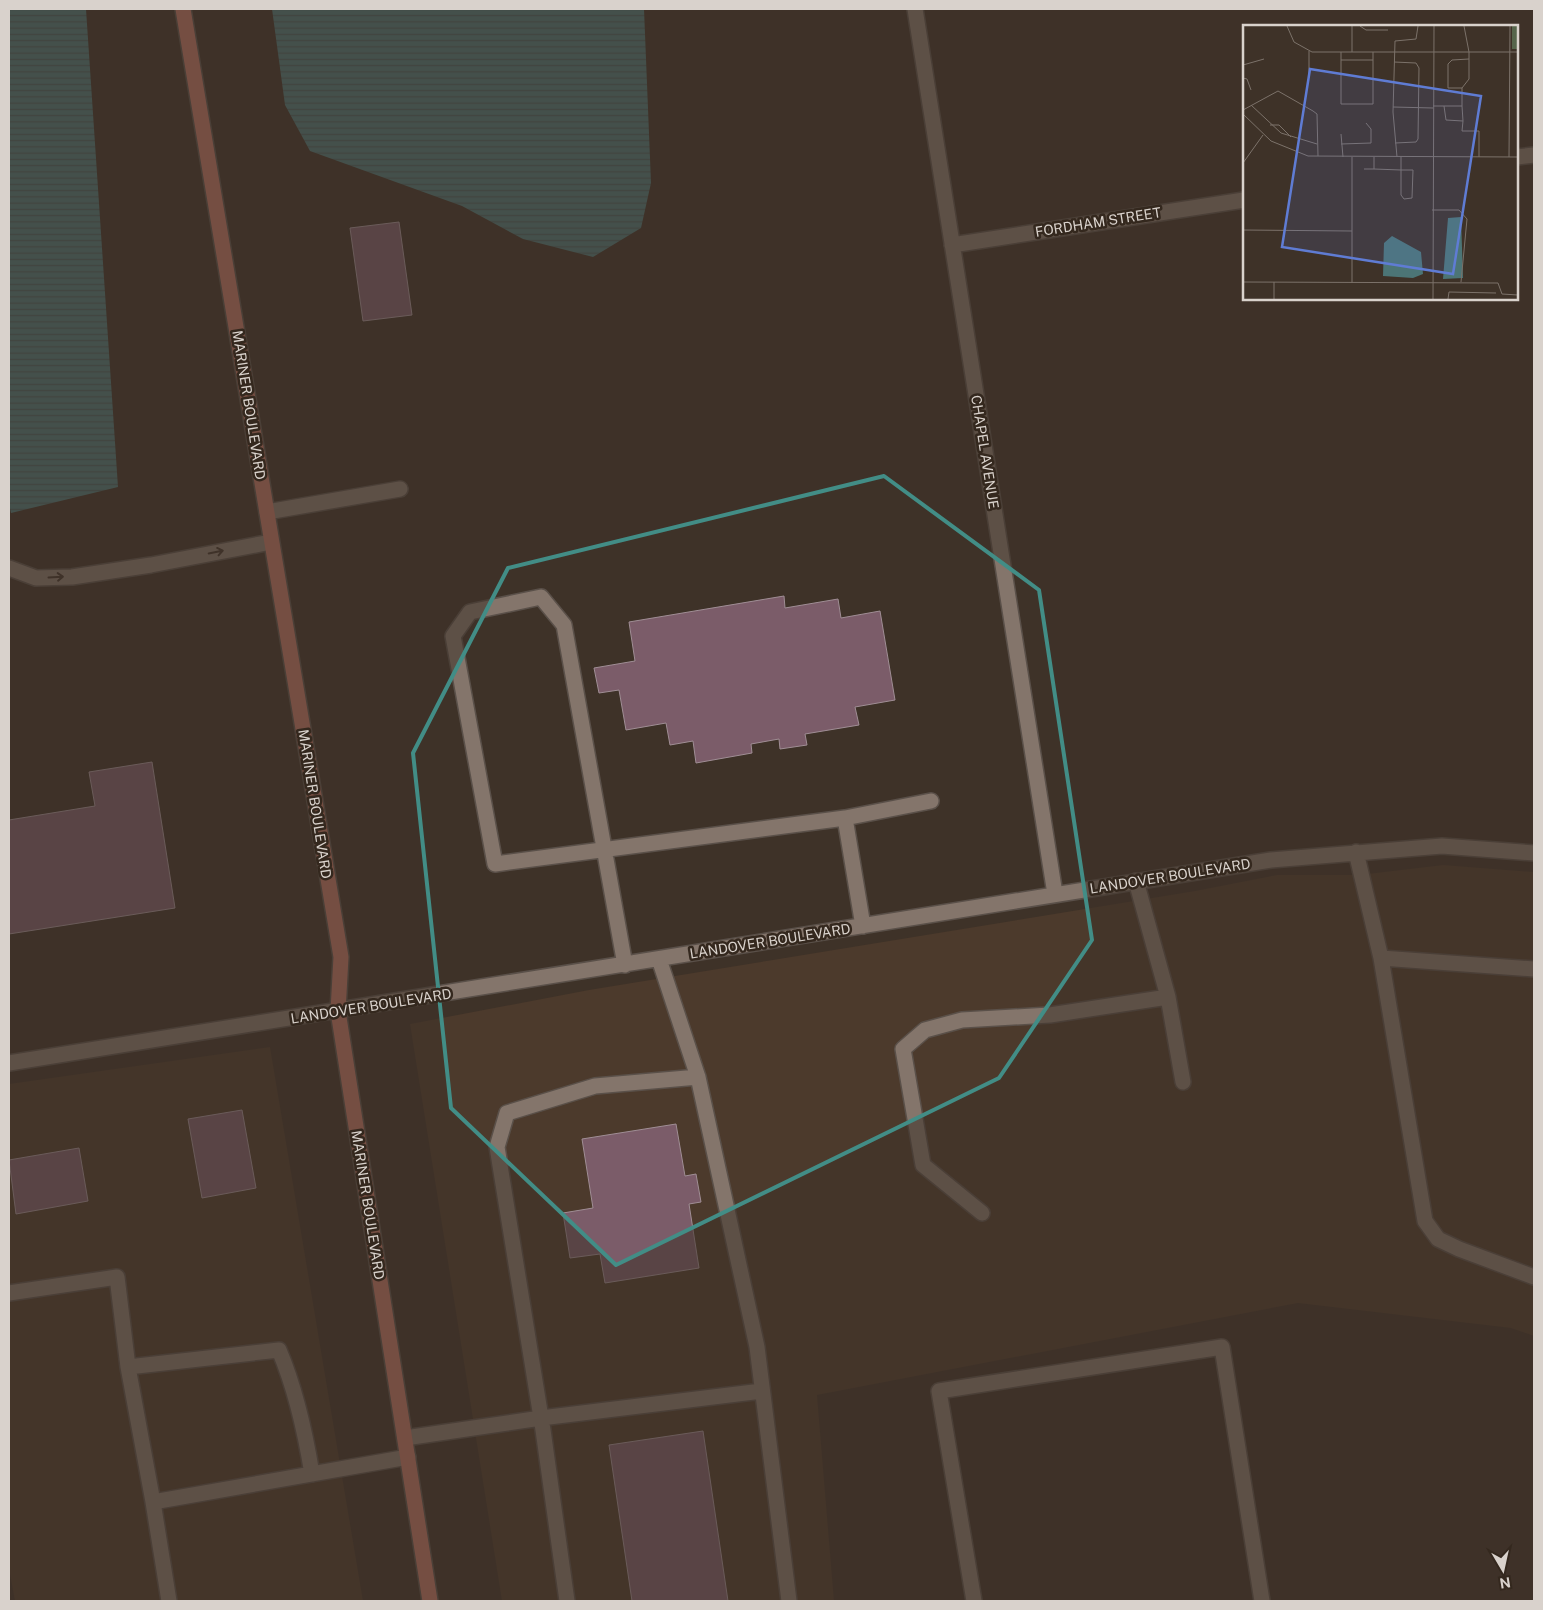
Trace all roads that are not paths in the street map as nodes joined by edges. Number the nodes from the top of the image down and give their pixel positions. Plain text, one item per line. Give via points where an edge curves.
1 (182, 9) edge
2 (915, 9) edge
3 (1534, 155) edge
4 (1518, 157) edge
5 (1243, 200) edge
6 (952, 245) junction
7 (400, 489) dead end
8 (267, 512) junction
9 (271, 542) junction
10 (9, 568) edge
11 (931, 801) dead end
12 (846, 818) junction
13 (605, 849) junction
14 (1356, 852) junction
15 (1534, 853) edge
16 (1136, 881) junction
17 (1055, 894) junction
18 (863, 926) junction
19 (1381, 958) junction
20 (659, 959) junction
21 (625, 965) junction
22 (1534, 968) edge
23 (1168, 997) junction
24 (338, 1011) junction
25 (9, 1063) edge
26 (698, 1077) junction
27 (1183, 1082) dead end
28 (982, 1214) dead end
29 (1534, 1277) edge
30 (9, 1293) edge
31 (128, 1367) junction
32 (762, 1391) junction
33 (541, 1418) junction
34 (405, 1438) junction
35 (408, 1457) junction
36 (312, 1474) junction
37 (153, 1502) junction
38 (169, 1601) edge
39 (430, 1601) edge
40 (567, 1601) edge
41 (789, 1601) edge
42 (974, 1601) edge
43 (1262, 1601) edge

1 - 8 main road, MARINER BOULEVARD
2 - 6 street, CHAPEL AVENUE
3 - 4 street
5 - 6 street, FORDHAM STREET
6 - 17 street, CHAPEL AVENUE
7 - 8 street
8 - 9 main road, MARINER BOULEVARD
10 -> 9 street via 36,578 72,577
9 - 24 main road, MARINER BOULEVARD via 340,957
11 - 12 street
12 - 13 street
12 - 18 street
13 - 13 street via 495,864 453,636 470,612 541,597 564,626
13 - 21 street
14 - 15 street, LANDOVER BOULEVARD via 1442,846
14 - 16 street, LANDOVER BOULEVARD via 1271,860
14 - 19 street
16 - 17 street, LANDOVER BOULEVARD
16 - 23 street
17 - 18 street, LANDOVER BOULEVARD
18 - 20 street, LANDOVER BOULEVARD
19 - 22 street
19 - 29 street via 1425,1221 1438,1239
20 - 21 street, LANDOVER BOULEVARD
20 - 26 street
21 - 24 street, LANDOVER BOULEVARD
23 - 27 street
23 - 28 street via 1050,1015 962,1020 925,1030 903,1049 923,1165
24 - 25 street, LANDOVER BOULEVARD
24 - 34 main road, MARINER BOULEVARD
26 - 32 street via 757,1347
26 - 33 street via 595,1086 507,1113 497,1147
30 - 31 street via 117,1277
31 - 36 street via 279,1350 292,1382
31 - 37 street
32 - 33 street
32 - 41 street
33 - 34 street
33 - 40 street
34 - 35 main road, MARINER BOULEVARD
35 - 36 street
35 - 39 main road, MARINER BOULEVARD
36 - 37 street
37 - 38 street
42 - 43 street via 939,1391 1222,1348

